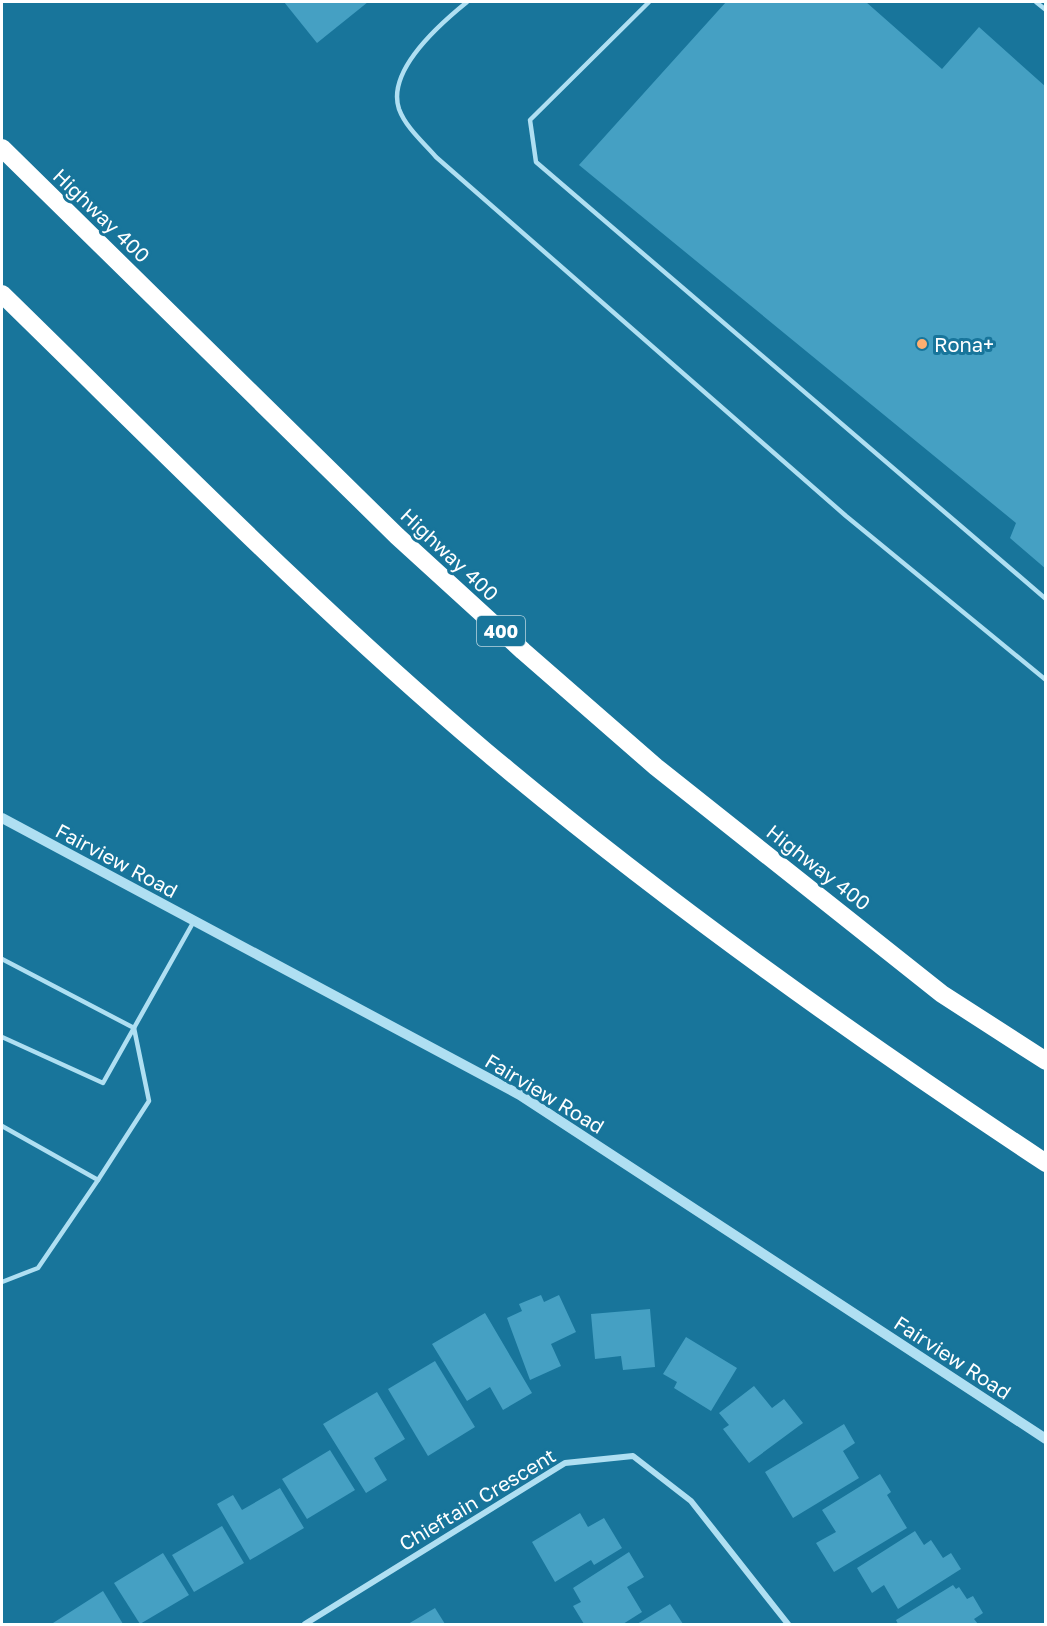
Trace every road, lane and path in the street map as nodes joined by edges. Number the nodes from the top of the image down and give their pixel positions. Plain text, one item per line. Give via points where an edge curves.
1 (467, 2) edge
2 (649, 2) edge
3 (1036, 2) edge
4 (1046, 10) edge
5 (2, 148) edge
6 (2, 294) edge
7 (1046, 600) edge
8 (1046, 680) edge
9 (2, 818) edge
10 (194, 921) junction
11 (2, 959) edge
12 (134, 1028) junction
13 (2, 1037) edge
14 (1046, 1061) edge
15 (2, 1126) edge
16 (1046, 1163) edge
17 (98, 1180) junction
18 (2, 1282) edge
19 (1046, 1439) edge
20 (308, 1624) edge
21 (788, 1624) edge

1 - 8 lane via 422,42 405,72 397,90 399,109 407,124 436,157 846,516
2 - 7 lane via 530,120 536,162
3 - 4 lane
5 - 14 highway, Highway 400 / 400 via 398,536 532,659 656,767 942,994
6 - 16 highway via 346,627 492,756 630,869 931,1087
9 - 10 street, Fairview Road
10 - 12 lane
10 - 19 street, Fairview Road via 520,1095
11 - 12 lane
12 - 13 lane via 102,1083
12 - 17 lane via 149,1101
15 - 17 lane
17 - 18 lane via 38,1268
20 - 21 street, Chieftain Crescent via 565,1463 633,1456 691,1501

